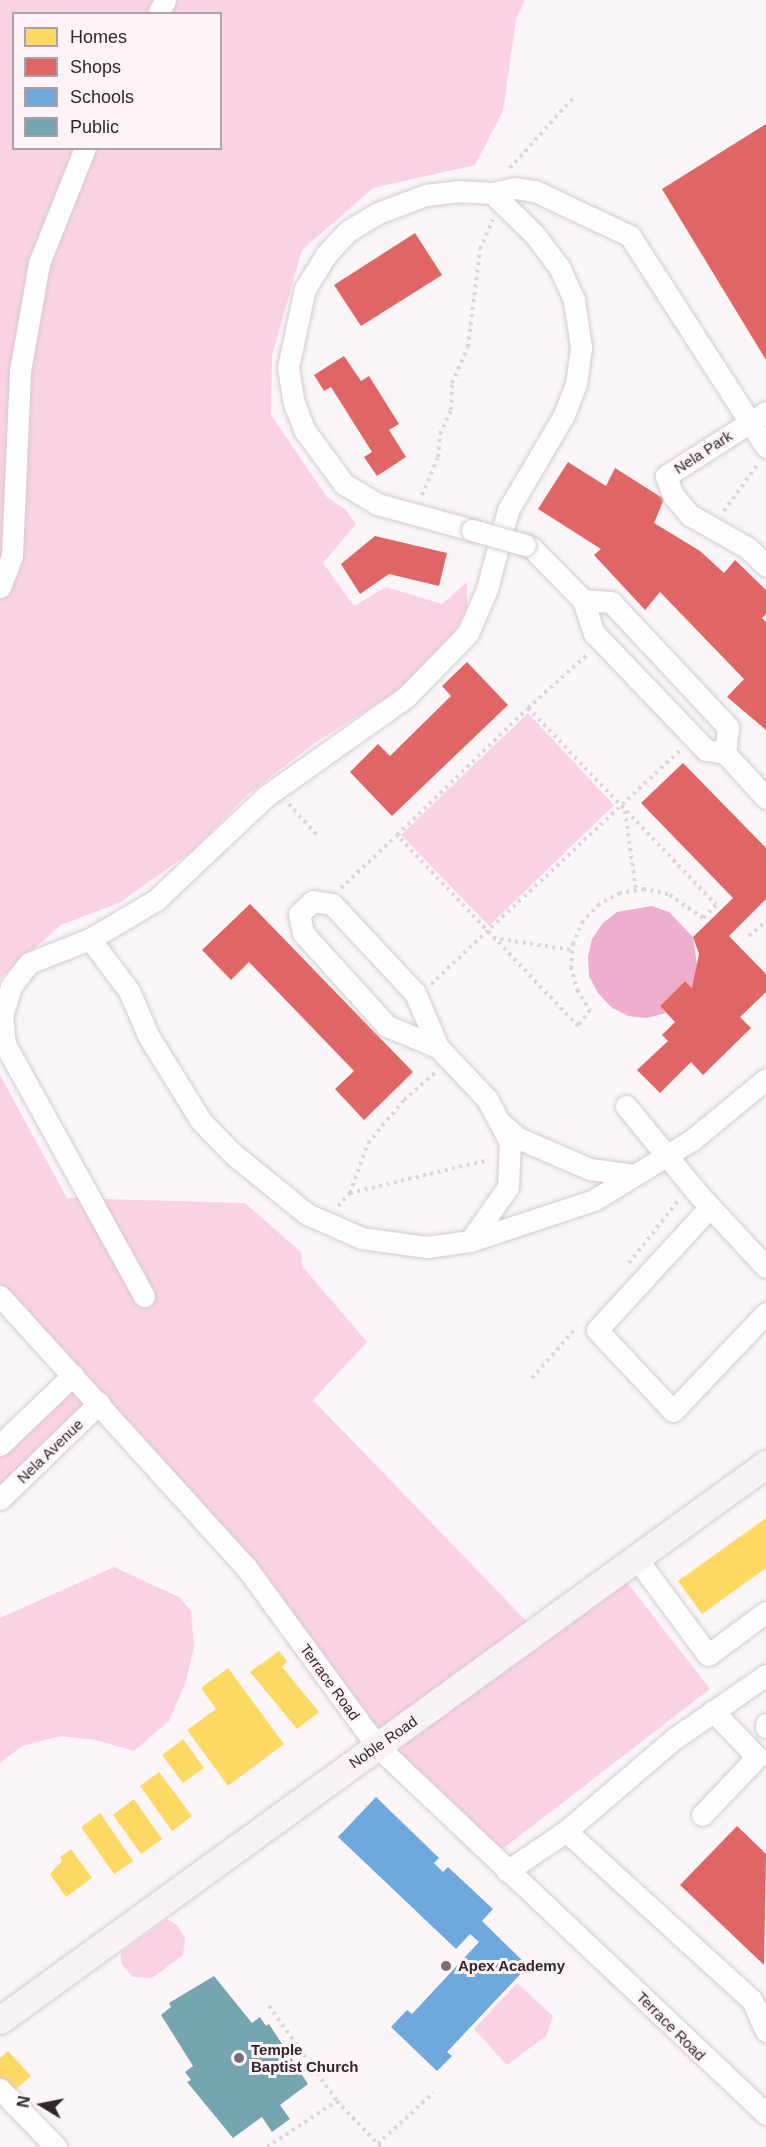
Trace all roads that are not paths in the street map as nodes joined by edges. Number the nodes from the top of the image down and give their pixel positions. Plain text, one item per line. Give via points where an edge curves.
1 (84, 150) edge
2 (494, 194) junction
3 (759, 417) edge
4 (762, 454) edge
5 (766, 566) edge
6 (0, 587) edge
7 (583, 600) junction
8 (725, 753) junction
9 (766, 798) edge
10 (90, 939) junction
11 (445, 1055) junction
12 (766, 1079) edge
13 (626, 1106) dead end
14 (499, 1122) junction
15 (667, 1155) junction
16 (634, 1175) junction
17 (710, 1207) junction
18 (470, 1241) junction
19 (766, 1267) edge
20 (0, 1296) edge
21 (144, 1296) dead end
22 (766, 1313) edge
23 (73, 1375) junction
24 (99, 1403) junction
25 (0, 1445) edge
26 (765, 1467) edge
27 (0, 1499) edge
28 (637, 1559) junction
29 (766, 1612) edge
30 (766, 1675) edge
31 (713, 1712) junction
32 (377, 1746) junction
33 (702, 1815) dead end
34 (566, 1831) junction
35 (507, 1871) junction
36 (0, 2020) edge
37 (766, 2031) edge
38 (0, 2089) edge
39 (766, 2115) edge
40 (56, 2147) edge

1 - 6 street via 39,263 20,371 12,555
2 - 3 street via 515,188 535,191 630,236
2 - 7 street, bridge via 459,191 426,195 378,213 348,231 326,255 305,288 288,367 294,403 305,431 344,484 377,504 532,548
2 - 10 street via 535,235 559,267 574,300 581,347 576,384 564,415 508,510 487,589 468,633 406,697 266,796 156,900
3 - 4 street
3 - 5 street, Nela Park via 666,477 673,495 690,515 748,548
7 - 8 street via 594,633 706,750
7 - 8 street via 611,602 728,728
8 - 9 street
10 - 18 street via 129,991 154,1047 201,1121 233,1154 307,1214 362,1238 427,1247
10 - 21 street via 29,963 8,996 2,1016 5,1044
11 - 11 street via 416,993 332,904 313,901 299,914 303,933 387,1026
11 - 14 street via 487,1099
12 - 15 street via 692,1140
13 - 15 street
14 - 16 street via 518,1137 591,1169
14 - 18 street via 510,1142 508,1187
15 - 16 street
15 - 17 street
16 - 18 street via 594,1200
17 - 19 street
17 - 22 street via 597,1330 672,1411
20 - 23 street, Terrace Road
23 - 24 street, Terrace Road
23 - 25 street
24 - 27 street, Nela Avenue
24 - 32 street, Terrace Road via 246,1567
26 - 28 main road, Noble Road
28 - 29 street via 708,1655
28 - 32 main road, Noble Road
30 - 31 street
31 - 33 street via 757,1757
31 - 34 street via 675,1738
32 - 35 street, Terrace Road
32 - 36 main road, Noble Road
34 - 35 street
34 - 37 street via 752,2000
35 - 39 street, Terrace Road
38 - 40 street

